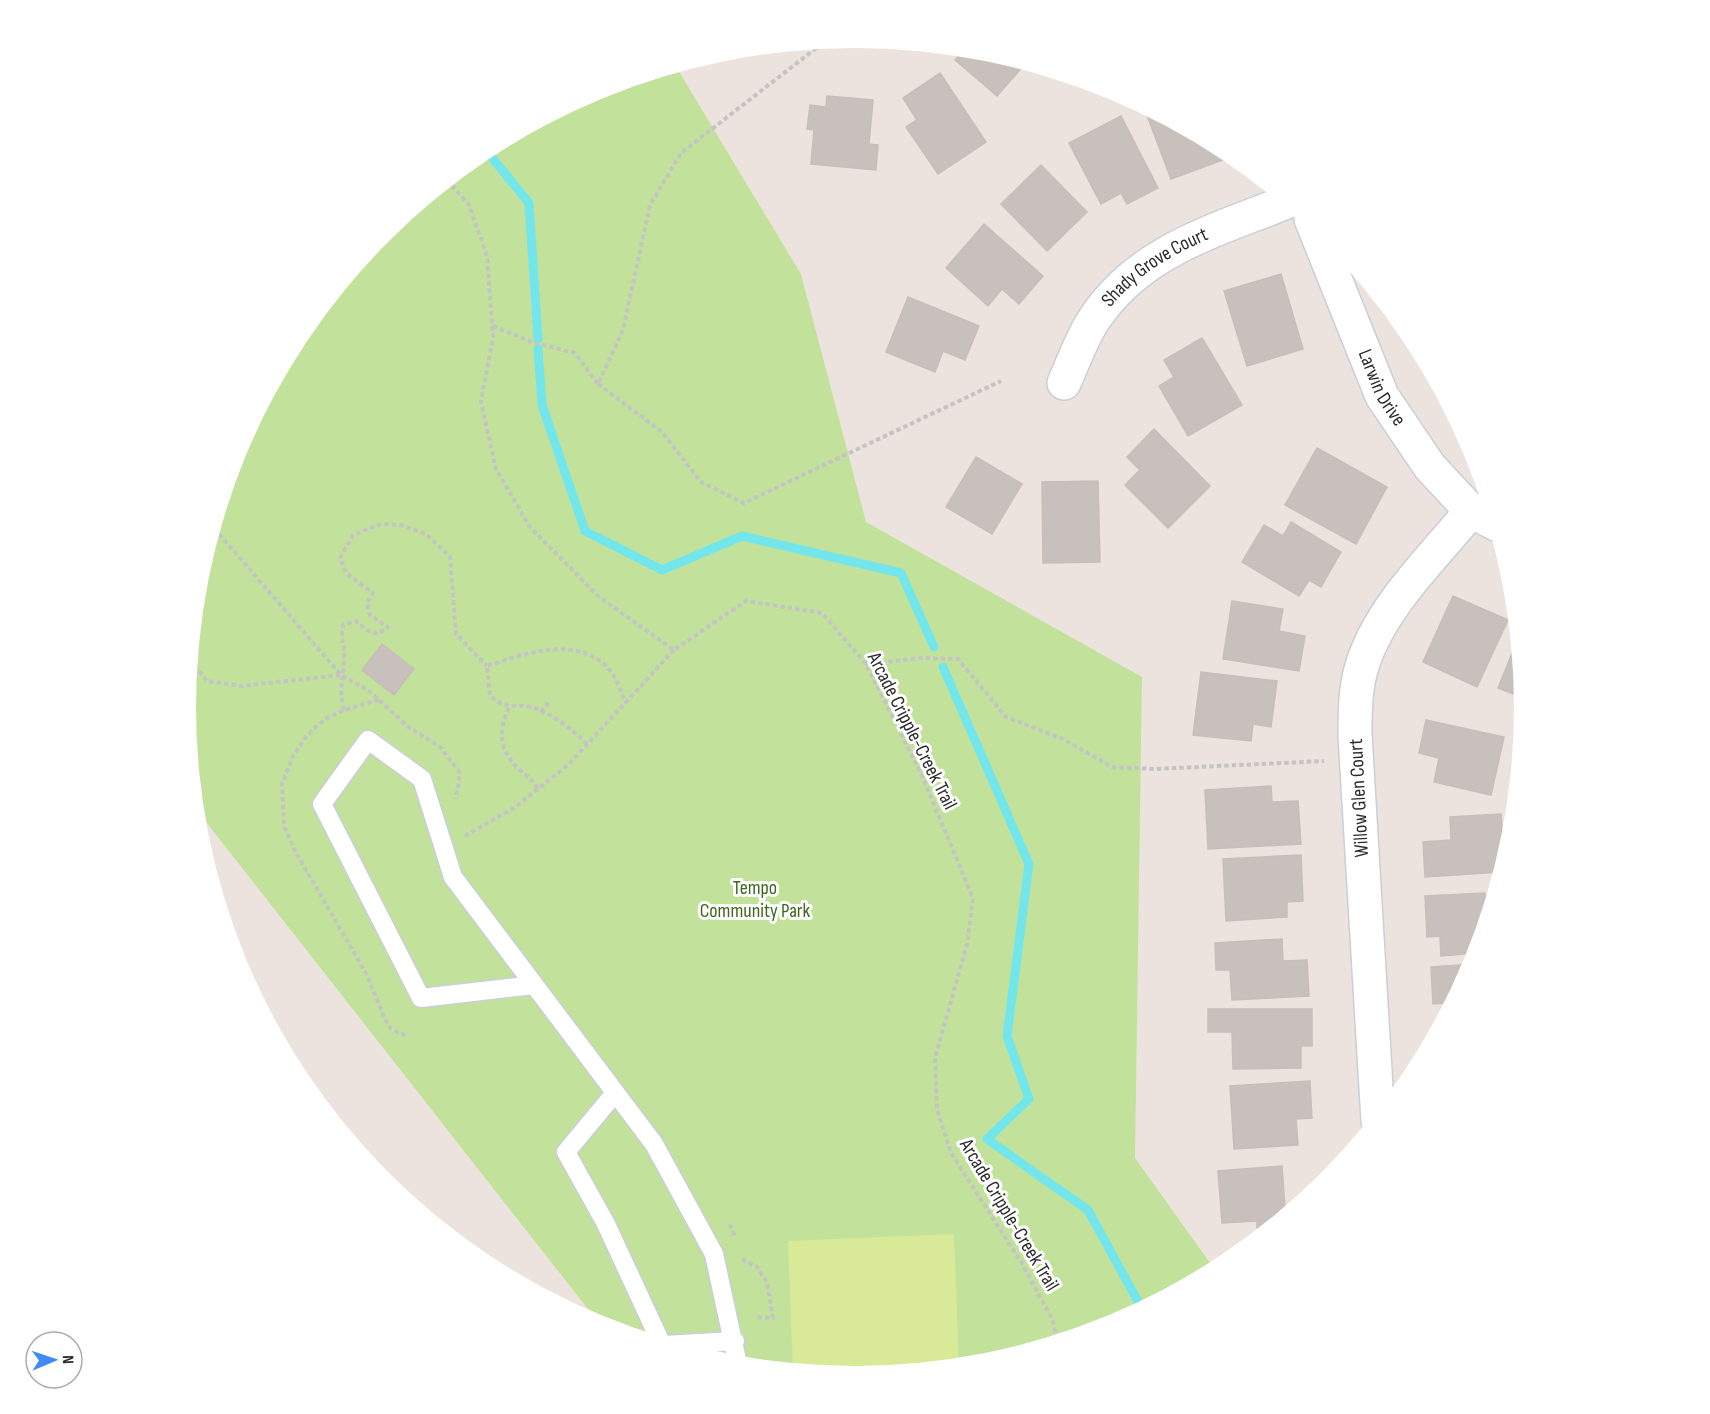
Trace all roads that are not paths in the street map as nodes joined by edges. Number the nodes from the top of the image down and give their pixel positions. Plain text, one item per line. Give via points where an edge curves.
1 (1281, 204) edge
2 (1319, 239) edge
3 (1064, 383) dead end
4 (1483, 518) edge
5 (534, 985) junction
6 (615, 1093) junction
7 (1377, 1109) edge
8 (659, 1336) edge
9 (735, 1341) junction
10 (684, 1344) edge
11 (737, 1355) edge

1 - 3 street, Shady Grove Court via 1171,249 1141,268 1092,322
2 - 4 street, Larwin Drive via 1382,396 1430,467
4 - 7 street, Willow Glen Court via 1383,624 1372,641 1357,690 1355,735
5 - 5 lane via 453,877 422,779 368,740 322,804 421,998
5 - 6 lane
6 - 8 lane via 566,1152 606,1224
6 - 9 lane via 654,1144 714,1254
9 - 10 lane
9 - 11 lane

